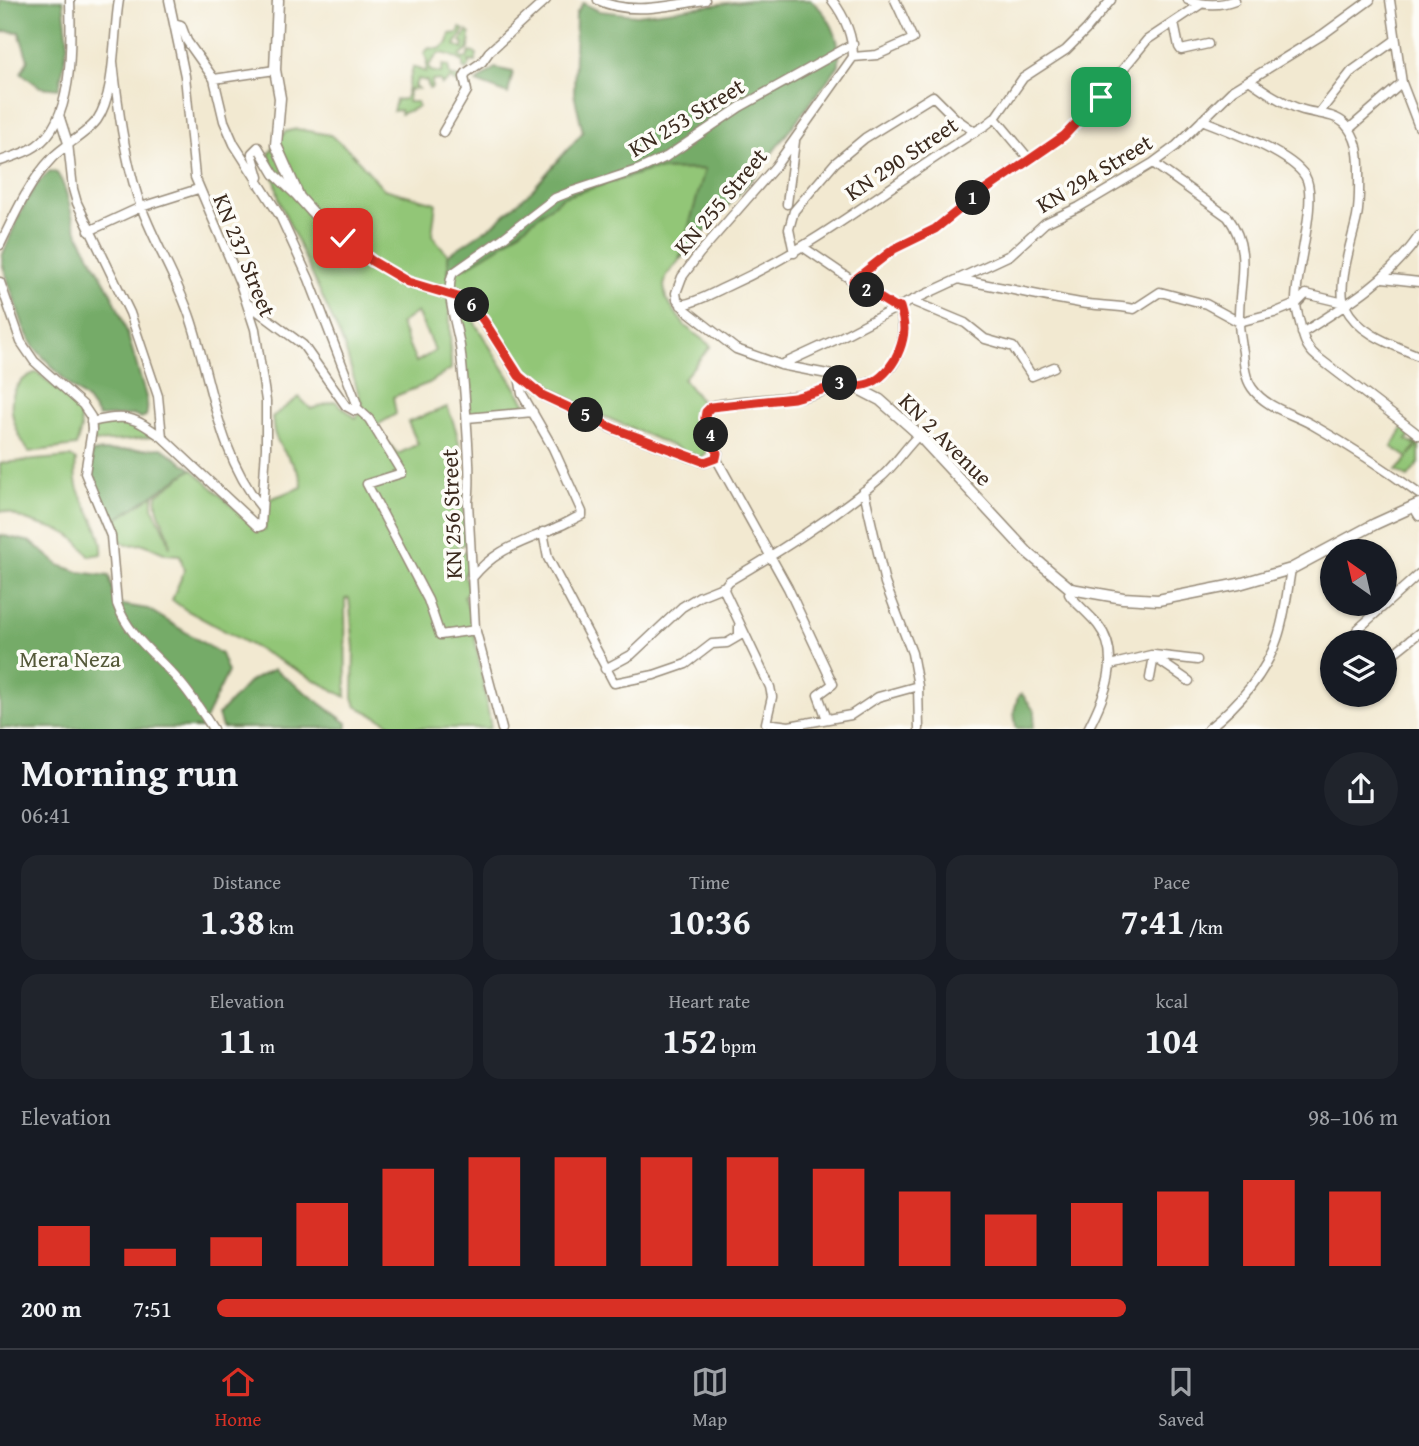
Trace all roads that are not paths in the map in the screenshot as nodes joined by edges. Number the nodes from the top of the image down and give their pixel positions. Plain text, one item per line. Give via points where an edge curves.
1 (70, 0) edge
2 (119, 0) edge
3 (169, 0) edge
4 (278, 0) edge
5 (546, 0) edge
6 (598, 0) edge
7 (705, 0) edge
8 (832, 0) edge
9 (895, 0) edge
10 (1111, 0) edge
11 (1188, 0) edge
12 (1235, 0) edge
13 (1370, 0) edge
14 (1390, 0) edge
15 (1201, 4) junction
16 (174, 23) junction
17 (1174, 23) junction
18 (1394, 41) junction
19 (853, 44) junction
20 (1208, 44) dead end
21 (853, 57) junction
22 (113, 62) junction
23 (275, 70) junction
24 (214, 79) junction
25 (1249, 80) junction
26 (1402, 83) junction
27 (1319, 113) junction
28 (59, 115) junction
29 (995, 118) junction
30 (1202, 120) junction
31 (1419, 127) edge
32 (1349, 129) junction
33 (443, 132) dead end
34 (975, 132) junction
35 (795, 138) junction
36 (68, 143) junction
37 (1030, 160) junction
38 (0, 161) edge
39 (1153, 163) junction
40 (257, 183) junction
41 (198, 189) junction
42 (299, 197) junction
43 (787, 204) dead end
44 (141, 207) junction
45 (89, 231) junction
46 (1419, 236) edge
47 (0, 245) edge
48 (803, 247) junction
49 (793, 253) junction
50 (1382, 278) junction
51 (960, 279) junction
52 (853, 281) junction
53 (0, 282) edge
54 (1419, 282) edge
55 (451, 297) junction
56 (912, 301) junction
57 (248, 304) junction
58 (1296, 304) junction
59 (1345, 304) junction
60 (681, 305) junction
61 (898, 307) junction
62 (1239, 322) junction
63 (1302, 333) junction
64 (1419, 356) edge
65 (781, 365) junction
66 (1054, 367) dead end
67 (519, 376) junction
68 (852, 382) junction
69 (357, 408) junction
70 (533, 412) junction
71 (467, 418) junction
72 (91, 422) junction
73 (919, 435) junction
74 (1419, 435) edge
75 (162, 437) junction
76 (716, 458) junction
77 (864, 491) junction
78 (1419, 494) edge
79 (1416, 505) edge
80 (262, 508) junction
81 (1419, 516) edge
82 (543, 532) junction
83 (770, 557) junction
84 (1291, 569) junction
85 (1419, 574) edge
86 (472, 578) junction
87 (725, 586) junction
88 (1071, 589) junction
89 (739, 622) junction
90 (476, 630) junction
91 (1357, 630) dead end
92 (1419, 634) edge
93 (1397, 651) edge
94 (1152, 655) junction
95 (1197, 660) dead end
96 (1110, 665) junction
97 (605, 669) junction
98 (1150, 678) dead end
99 (1189, 681) dead end
100 (918, 686) junction
101 (828, 719) junction
102 (213, 729) edge
103 (502, 729) edge
104 (919, 729) edge
105 (1088, 729) edge
106 (1208, 729) edge

1 - 28 street via 70,68
2 - 22 street
3 - 16 street, KN 237 Street
4 - 23 main road
5 - 33 street via 466,73 467,91
6 - 7 street via 639,8
8 - 19 street via 846,21
9 - 21 street via 913,38 877,55
10 - 29 street, KN 290 Street via 1066,50 1023,78
11 - 15 street
12 - 15 street
13 - 25 street, KN 294 Street
14 - 18 street
15 - 17 street
16 - 24 street via 181,25
16 - 41 street, KN 237 Street
17 - 20 street via 1181,50
17 - 37 street via 1147,40 1074,127
18 - 26 street
18 - 27 street via 1352,71
19 - 21 street
19 - 55 street, KN 253 Street via 740,107 666,157 555,198 453,273
21 - 35 street, KN 255 Street
22 - 36 street via 97,121
22 - 44 street via 120,122
23 - 24 street
23 - 42 main road via 280,98 276,145
24 - 40 street via 229,133
25 - 27 street via 1284,102
25 - 30 street, KN 294 Street
26 - 31 street
26 - 32 street
27 - 32 street via 1340,120
28 - 36 street
28 - 38 street via 37,146
29 - 34 street, KN 290 Street
29 - 37 street
30 - 39 street, KN 294 Street
30 - 58 street via 1256,142 1304,175 1311,193
32 - 59 street via 1357,146 1359,188 1344,278
34 - 48 street, KN 290 Street
34 - 49 street via 933,96 865,138 835,163 793,211 789,229
35 - 43 street
35 - 60 street, KN 255 Street via 682,277 676,293
36 - 45 street via 73,189
36 - 47 street via 33,184
37 - 52 street
39 - 51 street, KN 294 Street via 1045,223 1010,255
39 - 62 street via 1228,217 1237,230 1243,261
40 - 42 street via 252,153 258,147 274,174
40 - 69 street via 280,216 309,279
41 - 44 street
41 - 57 street, KN 237 Street
42 - 55 main road via 372,261 408,282
44 - 45 street
44 - 80 street via 192,323 223,435 246,488
45 - 75 street via 130,313 158,396
46 - 50 street
48 - 49 street, KN 290 Street
48 - 52 street
49 - 60 street, KN 290 Street via 748,278
50 - 54 street
50 - 59 street
51 - 56 street, KN 294 Street
51 - 62 street via 1134,309 1160,292 1206,304
52 - 61 street
53 - 72 street via 21,342 34,361 83,405
55 - 67 main road via 463,298 474,307
55 - 71 street, KN 256 Street
56 - 61 street, KN 294 Street
56 - 66 street via 965,323 985,339 1013,346 1032,376
57 - 69 street via 303,345 346,406 352,411
57 - 80 street, KN 237 Street via 266,401
58 - 59 street via 1306,294
58 - 62 street
58 - 63 street
59 - 63 street
59 - 64 street via 1374,336
60 - 65 street via 736,349
61 - 65 street, KN 294 Street
61 - 68 street via 904,328 897,356 878,379
62 - 78 street via 1246,376 1262,400 1367,458
63 - 74 street via 1316,356
65 - 68 street
67 - 70 street via 522,394
67 - 76 main road via 542,395 615,429 698,460
68 - 73 main road, KN 2 Avenue
68 - 76 main road via 794,398 711,407 705,418
69 - 90 street via 369,419 401,473 368,484 428,600 440,635
70 - 71 street
70 - 82 street via 582,512
71 - 86 street, KN 256 Street
72 - 75 street via 135,418
72 - 102 street via 85,473 111,536 120,615 141,644 179,681
73 - 77 street
73 - 88 main road, KN 2 Avenue via 1027,552
75 - 80 street, KN 237 Street via 258,527
76 - 83 street
77 - 83 street
77 - 100 street via 885,583 912,653
79 - 81 street
79 - 84 main road
82 - 86 street via 485,562
82 - 97 street via 548,558
83 - 87 street
83 - 101 street via 834,684 818,695
84 - 88 main road via 1158,600
84 - 106 street via 1273,649 1239,702
85 - 91 street
86 - 90 street, KN 256 Street
87 - 89 street
87 - 97 street via 682,607 631,655
88 - 96 street via 1069,594 1104,634
89 - 97 street via 740,636 712,644 686,664 654,676 617,684
89 - 101 street via 770,687 766,723 789,726
90 - 103 street, KN 256 Street
92 - 93 street
94 - 95 street
94 - 96 street
94 - 98 street
94 - 99 street
96 - 105 street via 1104,694
100 - 101 street via 878,697 851,715
100 - 104 street

